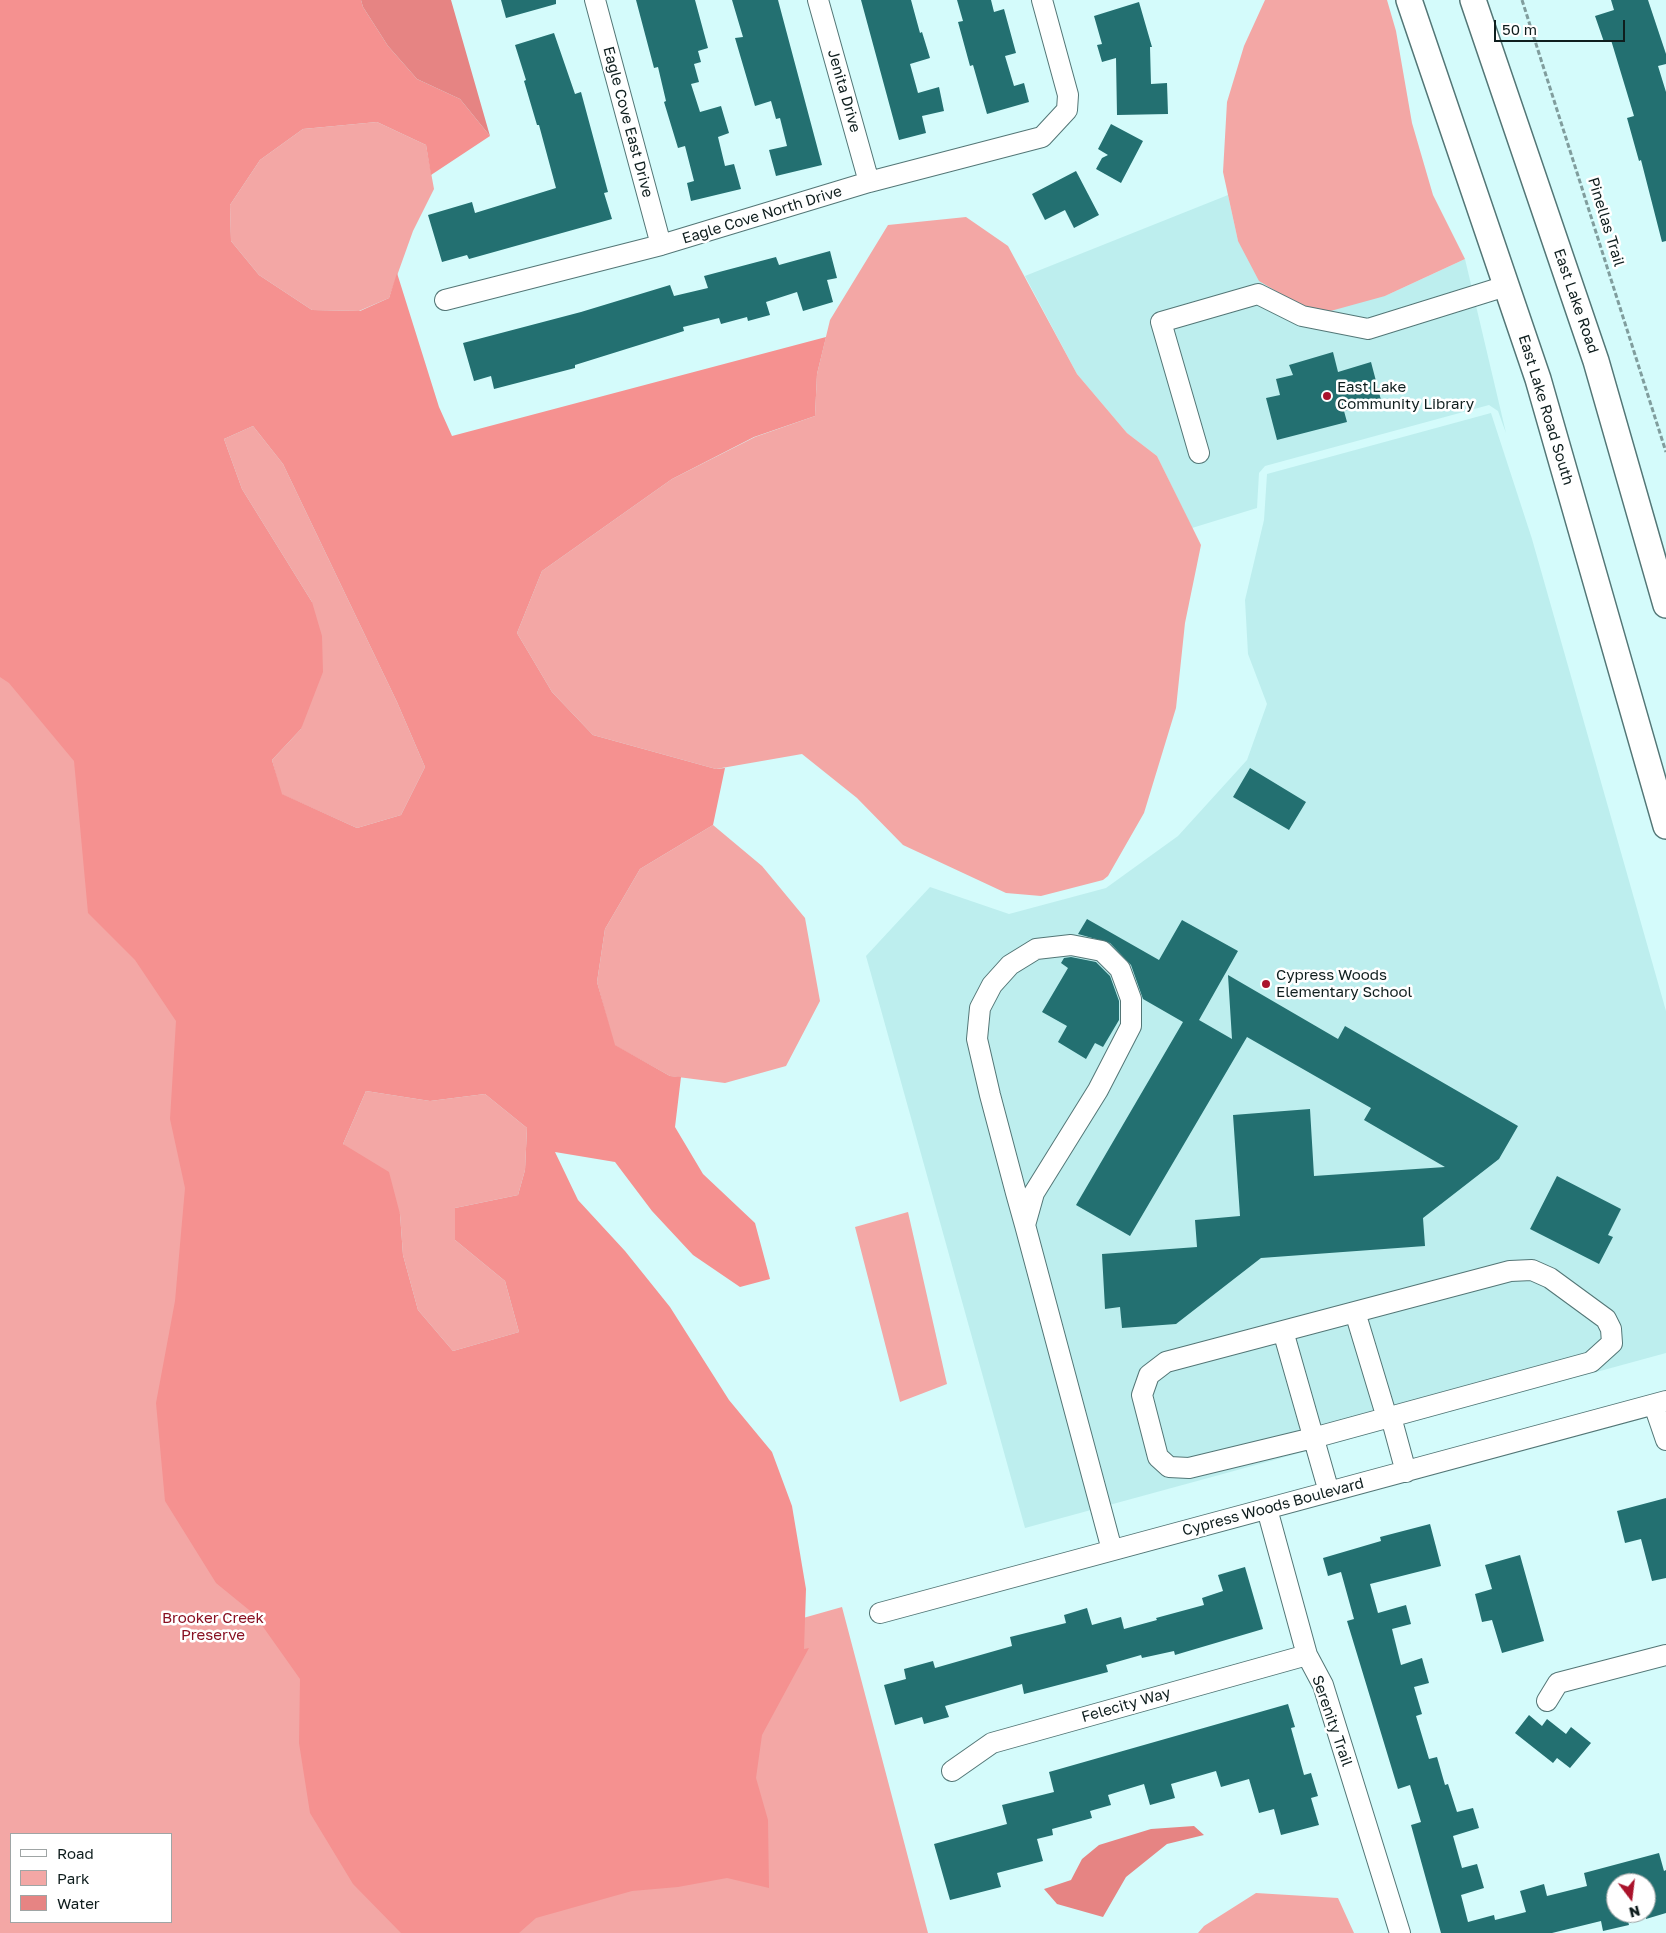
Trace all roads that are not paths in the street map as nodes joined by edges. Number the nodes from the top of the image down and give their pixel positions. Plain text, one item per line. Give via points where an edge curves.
1 (595, 0) edge
2 (818, 0) edge
3 (1042, 0) edge
4 (1409, 0) edge
5 (1473, 0) edge
6 (869, 182) junction
7 (661, 245) junction
8 (1506, 286) junction
9 (446, 300) dead end
10 (1200, 453) dead end
11 (1666, 605) edge
12 (1666, 826) edge
13 (1024, 1225) junction
14 (1355, 1312) junction
15 (1283, 1331) junction
16 (1660, 1403) edge
17 (1389, 1417) junction
18 (1313, 1438) junction
19 (1666, 1440) edge
20 (1406, 1472) junction
21 (1328, 1492) junction
22 (1267, 1509) junction
23 (1112, 1550) junction
24 (880, 1613) dead end
25 (1307, 1655) junction
26 (1666, 1655) edge
27 (1547, 1701) dead end
28 (952, 1771) dead end
29 (1400, 1933) edge

1 - 7 street, Eagle Cove East Drive
2 - 6 street, Jenita Drive
3 - 6 street, Eagle Cove North Drive via 1068,95 1067,110 1042,137
4 - 8 main road, East Lake Road South
5 - 11 main road, East Lake Road via 1596,361
6 - 7 street, Eagle Cove North Drive
7 - 9 street, Eagle Cove North Drive
8 - 10 street via 1368,329 1302,316 1258,294 1161,322
8 - 12 main road, East Lake Road South via 1538,379
13 - 13 street via 977,1039 980,1008 992,985 1010,965 1036,949 1072,945 1102,951 1120,969 1131,999 1131,1026 1098,1090 1034,1193
13 - 23 street
14 - 15 street
14 - 17 street
14 - 17 street via 1510,1271 1532,1270 1550,1278 1606,1319 1611,1329 1612,1342 1591,1362
15 - 18 street
15 - 18 street via 1166,1362 1149,1374 1142,1395 1158,1457 1169,1467 1189,1468
16 - 19 street
16 - 20 street, Cypress Woods Boulevard
17 - 18 street
17 - 20 street
18 - 21 street
20 - 21 street, Cypress Woods Boulevard
21 - 22 street, Cypress Woods Boulevard
22 - 23 street, Cypress Woods Boulevard
22 - 25 street, Serenity Trail
23 - 24 street, Cypress Woods Boulevard
25 - 28 street, Felecity Way via 992,1743
25 - 29 street, Serenity Trail via 1323,1685
26 - 27 street via 1558,1683

